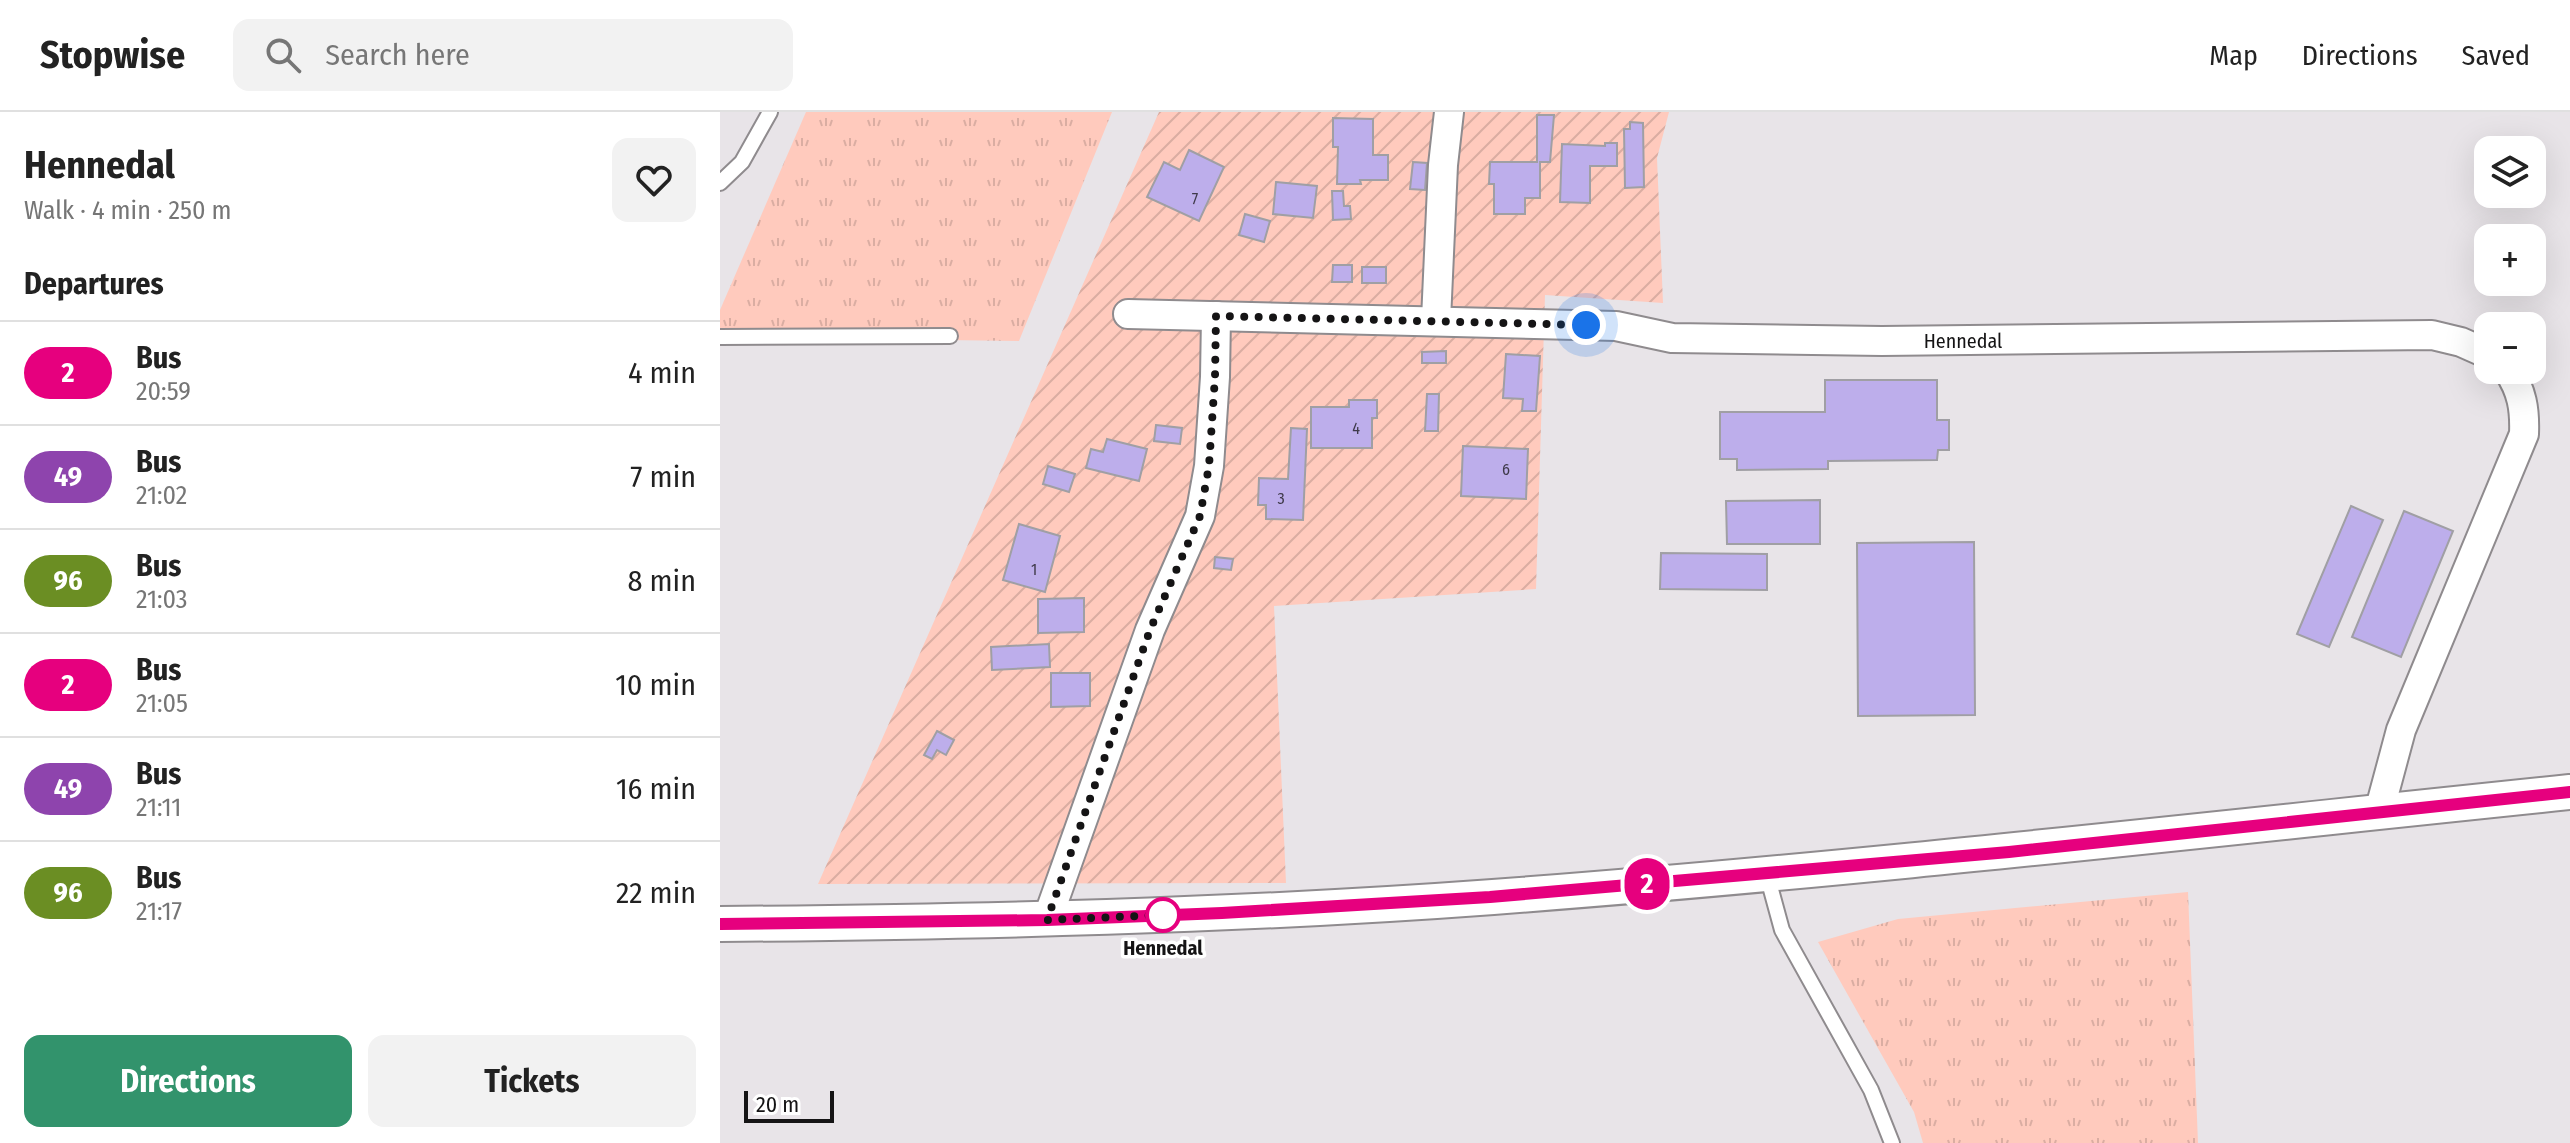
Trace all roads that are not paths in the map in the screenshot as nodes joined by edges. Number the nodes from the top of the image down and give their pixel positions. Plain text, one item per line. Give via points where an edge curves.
1 (770, 112) edge
2 (1449, 112) edge
3 (720, 183) edge
4 (1128, 314) dead end
5 (1216, 316) junction
6 (1436, 320) junction
7 (950, 336) dead end
8 (720, 337) edge
9 (2474, 348) edge
10 (2517, 384) edge
11 (2570, 792) edge
12 (2379, 812) junction
13 (1767, 875) junction
14 (1047, 920) junction
15 (720, 924) edge
16 (1892, 1143) edge

1 - 3 lane via 742,162
2 - 6 street
4 - 5 street, Hennedal
5 - 6 street, Hennedal
5 - 14 street via 1209,466 1200,516 1150,630
6 - 9 street, Hennedal via 1616,326 1672,338 2432,335
7 - 8 lane
10 - 12 street via 2525,408 2524,434 2401,730
11 - 12 street
12 - 13 street
13 - 14 street via 1427,901
13 - 16 lane via 1782,930 1871,1090
14 - 15 street

